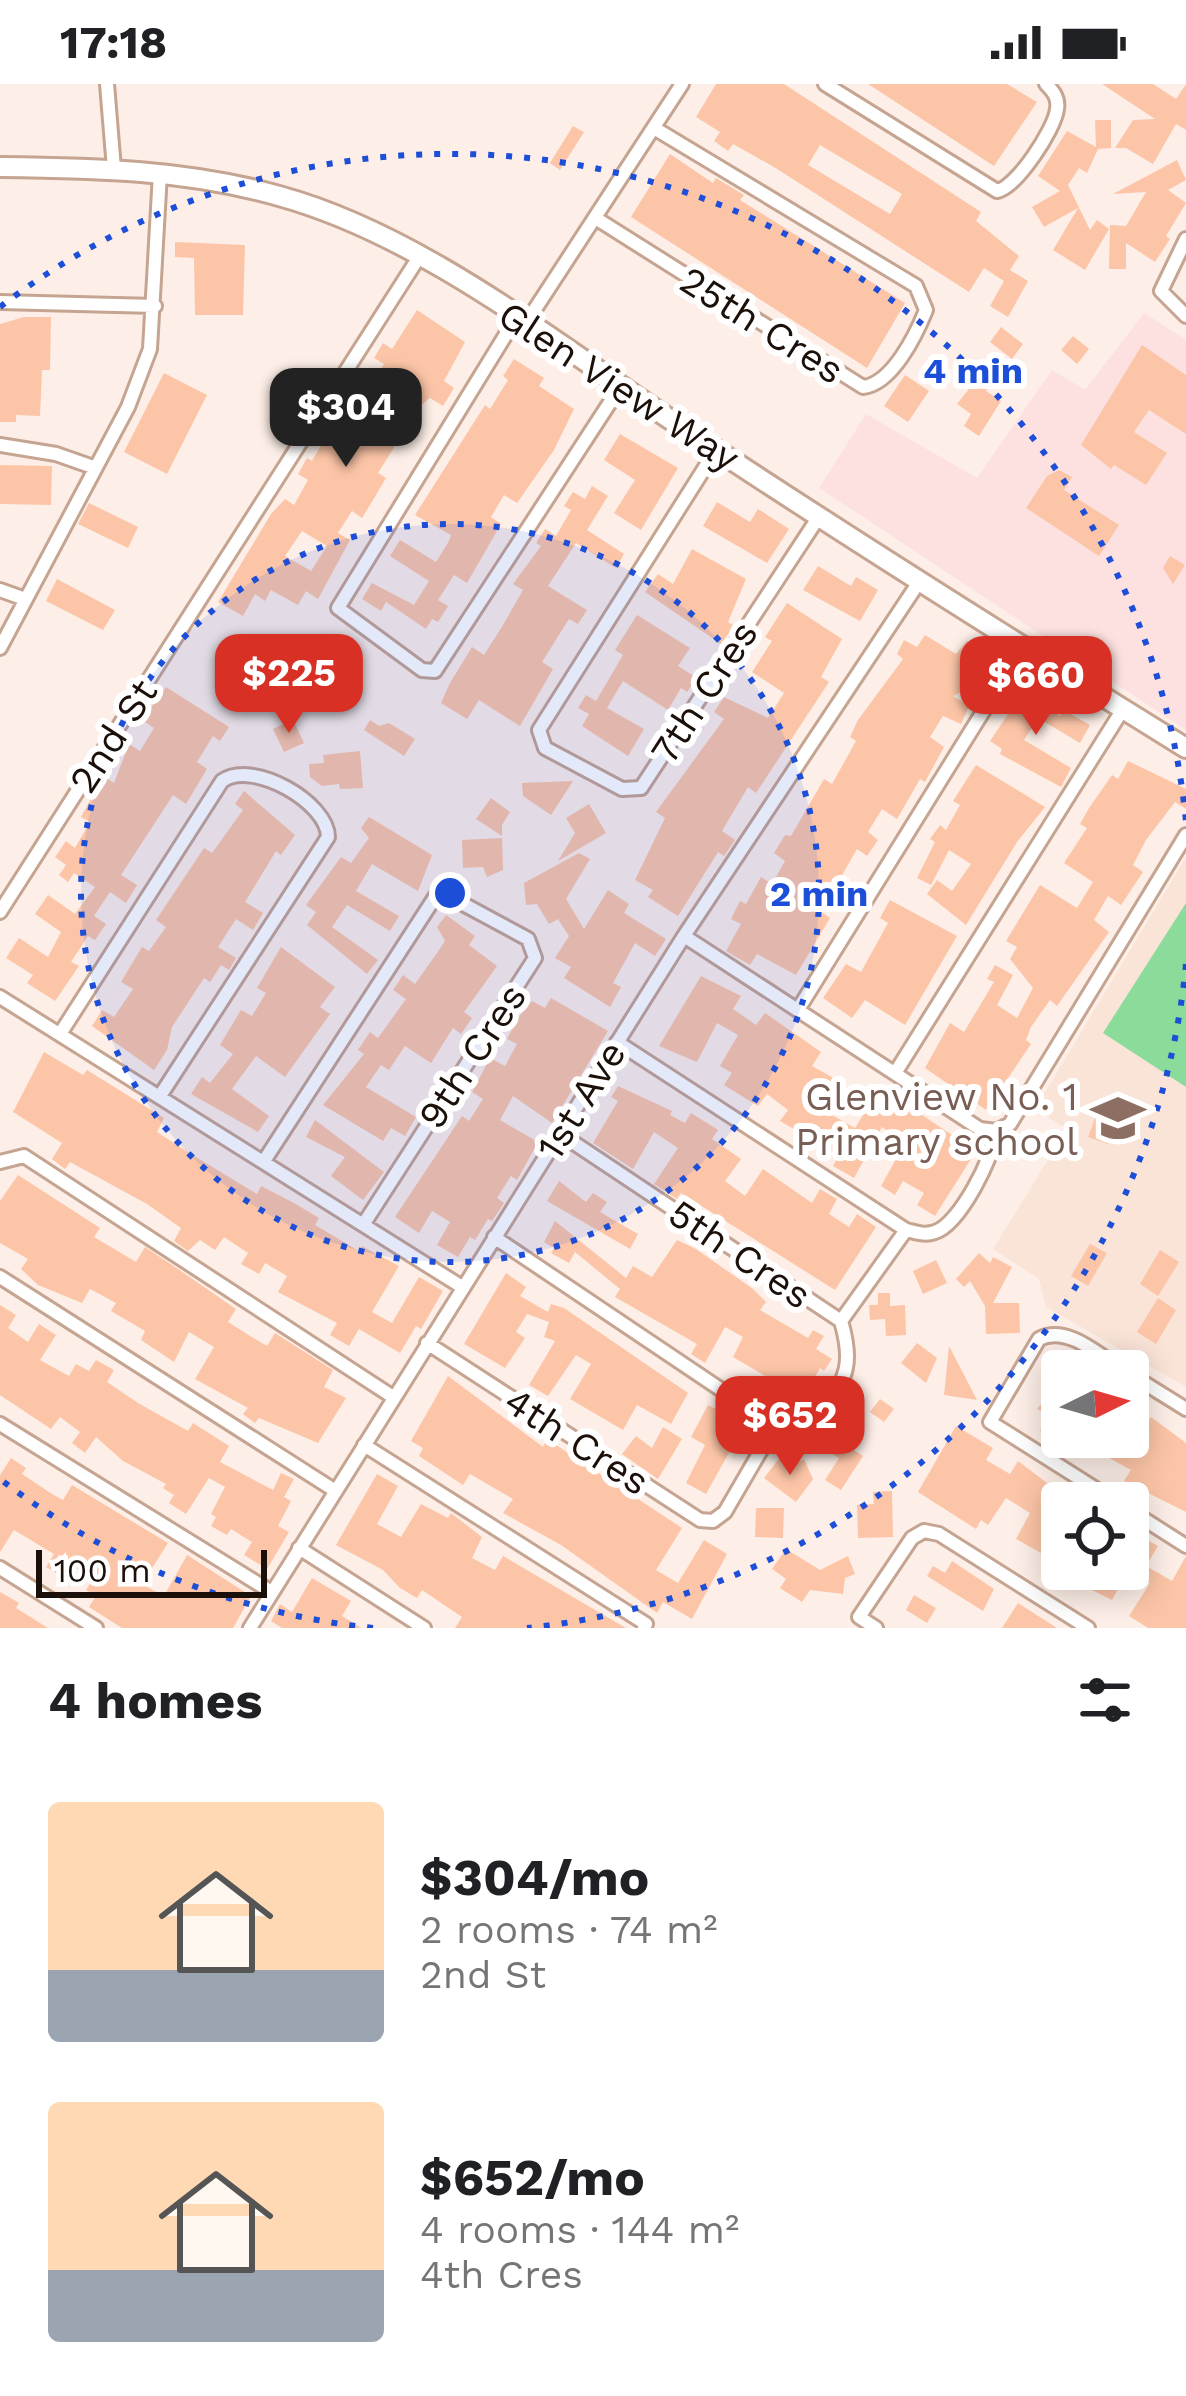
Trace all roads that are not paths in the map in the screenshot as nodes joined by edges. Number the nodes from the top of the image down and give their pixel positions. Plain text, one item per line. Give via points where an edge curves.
1 (107, 84) edge
2 (682, 84) edge
3 (825, 84) edge
4 (1046, 84) edge
5 (655, 128) junction
6 (0, 167) edge
7 (114, 169) junction
8 (160, 173) junction
9 (597, 219) junction
10 (1186, 239) edge
11 (419, 257) junction
12 (0, 302) edge
13 (155, 306) junction
14 (1186, 316) edge
15 (521, 321) junction
16 (620, 387) junction
17 (0, 445) edge
18 (716, 450) junction
19 (93, 467) junction
20 (820, 514) junction
21 (922, 578) junction
22 (0, 590) edge
23 (25, 599) junction
24 (1025, 644) junction
25 (0, 648) edge
26 (1123, 709) junction
27 (1186, 748) edge
28 (1186, 835) edge
29 (0, 911) edge
30 (684, 936) junction
31 (0, 997) edge
32 (799, 1008) junction
33 (61, 1034) junction
34 (617, 1042) junction
35 (897, 1070) junction
36 (160, 1096) junction
37 (1003, 1128) junction
38 (560, 1133) junction
39 (264, 1160) junction
40 (0, 1162) edge
41 (363, 1225) junction
42 (905, 1229) junction
43 (494, 1237) junction
44 (0, 1277) edge
45 (462, 1287) junction
46 (841, 1321) junction
47 (427, 1342) junction
48 (1090, 1350) edge
49 (1149, 1386) edge
50 (393, 1397) junction
51 (1186, 1409) edge
52 (0, 1424) edge
53 (775, 1426) junction
54 (364, 1445) junction
55 (1041, 1454) edge
56 (1047, 1458) edge
57 (1085, 1482) edge
58 (334, 1490) junction
59 (1149, 1522) edge
60 (1186, 1546) edge
61 (299, 1548) junction
62 (0, 1568) edge
63 (270, 1591) junction
64 (96, 1628) edge
65 (250, 1628) edge
66 (424, 1628) edge
67 (644, 1628) edge
68 (876, 1628) edge
69 (1088, 1628) edge

1 - 7 street
2 - 5 street
3 - 4 street via 997,191 1014,185 1056,116 1057,99
5 - 9 street
5 - 9 street, 25th Cres via 916,286 926,310 921,321 883,380 863,387
6 - 7 street, Glen View Way
7 - 8 street, Glen View Way
8 - 11 street, Glen View Way via 282,196
8 - 13 street
9 - 15 street
10 - 14 street via 1161,284 1165,300
11 - 15 street, Glen View Way
11 - 29 street, 2nd St
12 - 13 street
13 - 19 street via 143,369
15 - 16 street, Glen View Way
15 - 16 street via 340,601 340,614 422,670 435,671
16 - 18 street, Glen View Way
17 - 19 street
18 - 20 street, Glen View Way
18 - 20 street, 7th Cres via 539,730 545,748 622,789 641,788
19 - 23 street
20 - 21 street, Glen View Way
21 - 24 street, Glen View Way
21 - 30 street, 1st Ave
22 - 23 street
23 - 25 street
24 - 26 street, Glen View Way
24 - 32 street
26 - 27 street, Glen View Way
26 - 35 street
28 - 37 street
30 - 32 street
30 - 34 street, 1st Ave
31 - 33 street
32 - 35 street
33 - 36 street
33 - 36 street via 222,782 236,771 254,772 318,810 328,836
34 - 38 street, 1st Ave
34 - 42 street
35 - 37 street via 980,1129
36 - 39 street
37 - 42 street via 986,1169 942,1230
38 - 43 street, 1st Ave
38 - 46 street, 5th Cres
39 - 41 street
39 - 41 street, 9th Cres via 439,891 528,939 535,958
40 - 50 street via 24,1156
41 - 45 street
42 - 46 street, 5th Cres
43 - 45 street, 1st Ave
43 - 53 street
44 - 58 street
45 - 47 street, 1st Ave
46 - 53 street via 849,1371 816,1424
47 - 50 street, 1st Ave
47 - 53 street, 4th Cres via 700,1520 724,1512
48 - 55 street via 1064,1334 1039,1339 990,1422
49 - 51 street
50 - 54 street, 1st Ave
52 - 63 street
54 - 58 street, 1st Ave
54 - 67 street
56 - 57 street
58 - 61 street, 1st Ave
59 - 60 street
61 - 63 street, 1st Ave
61 - 66 street
62 - 64 street
63 - 65 street, 1st Ave
68 - 69 street via 859,1617 924,1531

